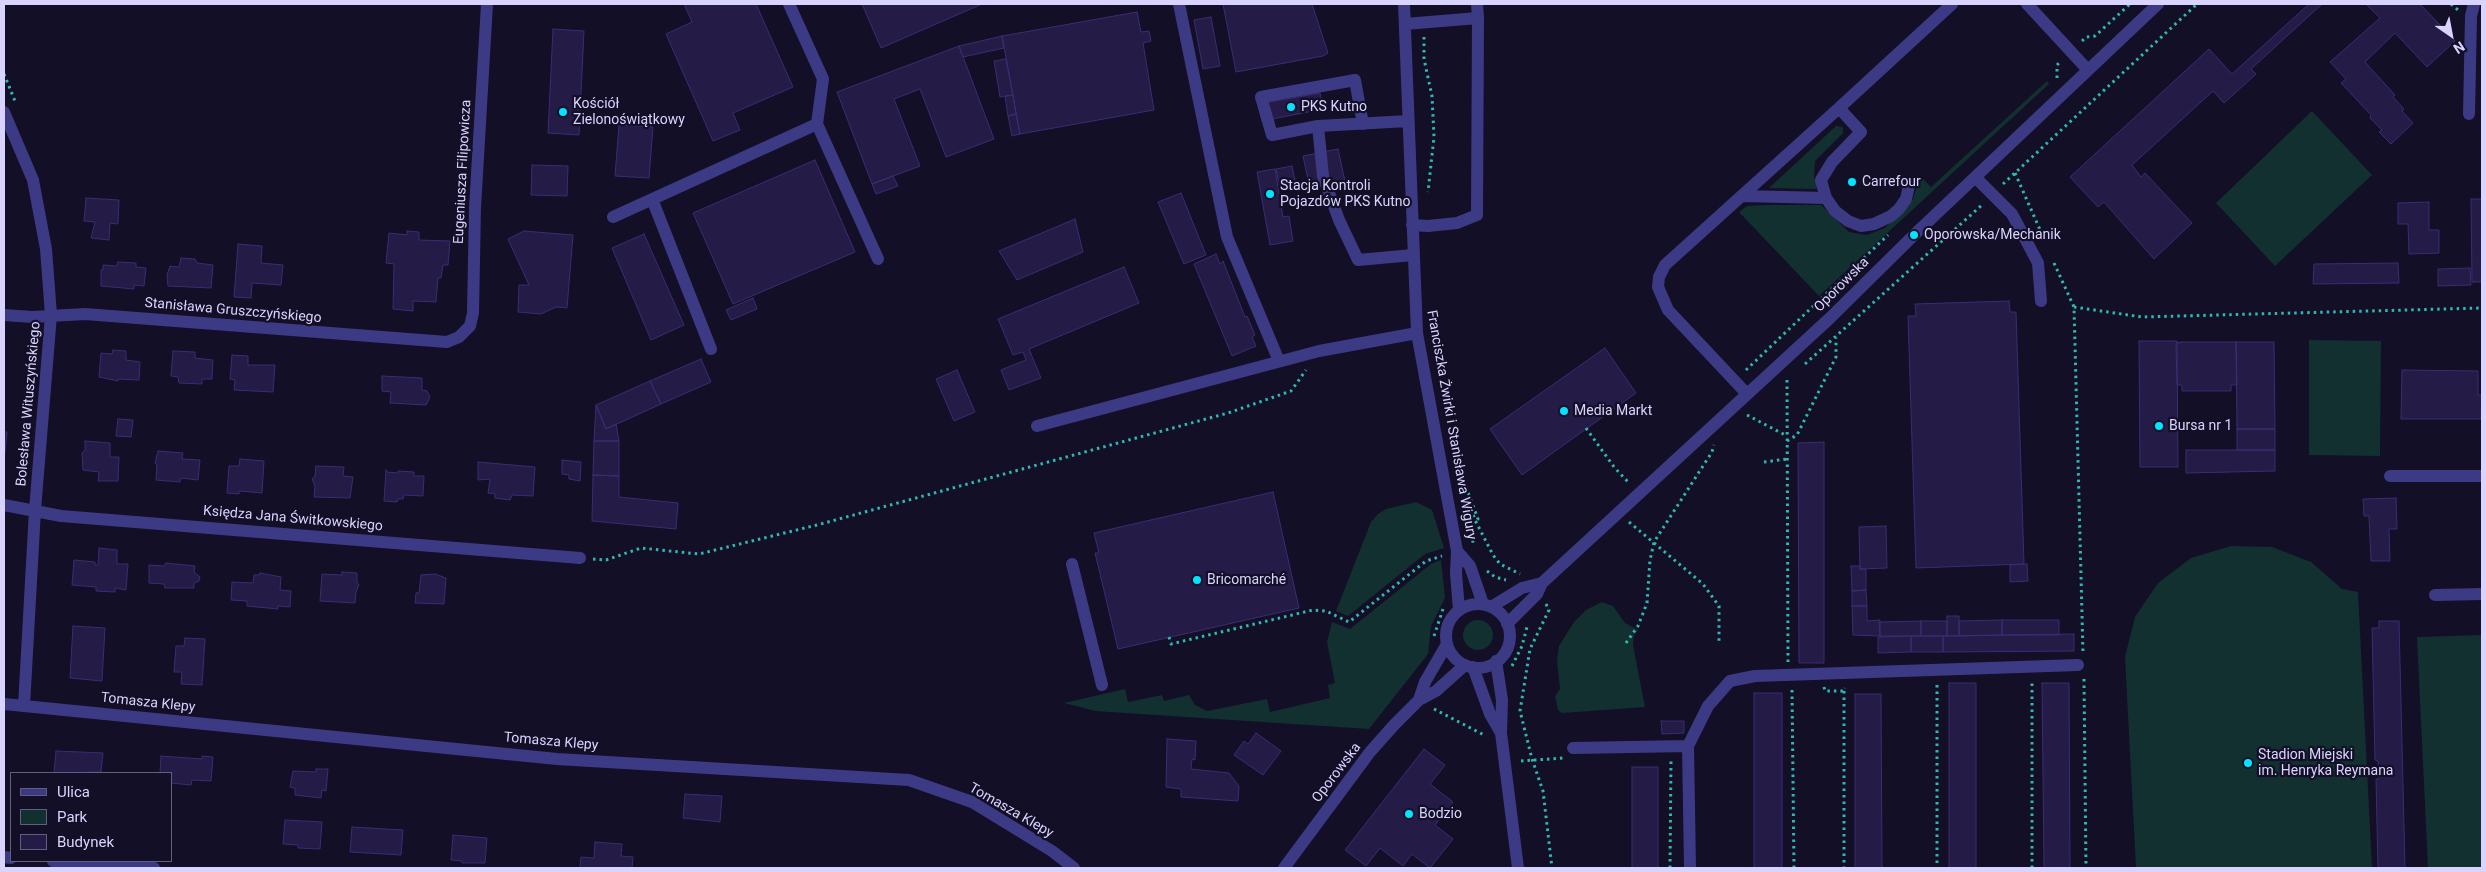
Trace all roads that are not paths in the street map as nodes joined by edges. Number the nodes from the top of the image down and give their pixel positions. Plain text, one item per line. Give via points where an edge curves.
1 (487, 4) edge
2 (789, 4) edge
3 (1180, 4) edge
4 (1404, 4) edge
5 (1477, 4) edge
6 (1952, 4) edge
7 (2027, 4) edge
8 (2158, 4) edge
9 (2474, 4) edge
10 (1478, 18) junction
11 (1405, 24) junction
12 (2087, 69) junction
13 (1839, 108) junction
14 (2469, 114) dead end
15 (5, 118) edge
16 (1408, 121) junction
17 (817, 124) junction
18 (1362, 124) junction
19 (1318, 126) junction
20 (1976, 178) junction
21 (1908, 186) dead end
22 (1742, 196) junction
23 (1826, 198) junction
24 (652, 199) junction
25 (613, 217) dead end
26 (1412, 225) junction
27 (1412, 255) junction
28 (878, 259) dead end
29 (2041, 301) dead end
30 (51, 315) junction
31 (4, 316) edge
32 (1417, 333) junction
33 (459, 338) joint
34 (711, 349) dead end
35 (1279, 361) junction
36 (1747, 394) junction
37 (1037, 426) dead end
38 (2390, 476) dead end
39 (2482, 476) edge
40 (4, 505) edge
41 (35, 510) junction
42 (1457, 551) junction
43 (580, 558) road end
44 (1072, 564) dead end
45 (1542, 593) junction
46 (2482, 594) edge
47 (2434, 595) dead end
48 (1487, 606) junction
49 (1459, 610) junction
50 (1508, 624) junction
51 (1447, 644) junction
52 (1496, 661) junction
53 (1469, 666) junction
54 (2079, 667) road end
55 (1102, 685) dead end
56 (1419, 700) junction
57 (4, 704) edge
58 (24, 706) junction
59 (1501, 733) junction
60 (1688, 746) junction
61 (1572, 753) road end
62 (67, 862) edge
63 (154, 868) edge
64 (1074, 868) edge
65 (1284, 868) edge
66 (1518, 868) edge
67 (1690, 868) edge

1 - 33 street, Eugeniusza Filipowicza via 475,208 474,313 470,326
2 - 17 street via 823,79
3 - 35 street via 1227,237
4 - 11 street, Franciszka Żwirki i Stanisława Wigury
5 - 10 street
6 - 13 street
7 - 12 street
8 - 12 street, Oporowska
9 - 14 street
10 - 11 street
10 - 26 street via 1477,215 1457,223
11 - 16 street, Franciszka Żwirki i Stanisława Wigury
12 - 20 street, Oporowska
13 - 22 street
13 - 23 street via 1861,132 1825,171 1821,180
15 - 30 street, Bolesława Wituszyńskiego via 33,180 46,249
16 - 18 street
16 - 26 street, Franciszka Żwirki i Stanisława Wigury
17 - 24 street
17 - 28 street
18 - 19 street
18 - 19 street via 1355,80 1261,97 1272,135
19 - 27 street via 1324,176 1339,220 1358,260
20 - 29 street via 2012,214 2038,263
20 - 36 street, Oporowska
21 - 23 street via 1906,199 1899,209 1882,220 1861,226 1848,221
22 - 23 street
22 - 36 street via 1665,265 1658,287 1668,310
24 - 25 street
24 - 34 street
26 - 27 street, Franciszka Żwirki i Stanisława Wigury
27 - 32 street, Franciszka Żwirki i Stanisława Wigury
30 - 31 street, Stanisława Gruszczyńskiego
30 - 33 street, Stanisława Gruszczyńskiego via 85,314 438,342
30 - 41 street, Bolesława Wituszyńskiego
32 - 35 street
32 - 42 street, Franciszka Żwirki i Stanisława Wigury
35 - 37 street
36 - 45 street, Oporowska
38 - 39 street
40 - 41 street, Księdza Jana Świtkowskiego
41 - 43 street, Księdza Jana Świtkowskiego via 61,516
41 - 58 street, Bolesława Wituszyńskiego
42 - 48 street, Franciszka Żwirki i Stanisława Wigury via 1470,566
42 - 49 street, Franciszka Żwirki i Stanisława Wigury
44 - 55 street
45 - 48 street, Oporowska via 1522,588
45 - 50 street, Oporowska
46 - 47 street
48 - 49 street via 1471,605
48 - 50 street via 1503,616
49 - 51 street via 1448,625
50 - 52 street via 1509,642
51 - 53 street via 1454,656
51 - 56 street, Oporowska via 1425,682
52 - 53 street via 1488,666
52 - 59 street via 1502,700
53 - 56 street, Oporowska
53 - 59 street
54 - 60 street via 1750,677 1730,681 1708,706
56 - 65 street, Oporowska via 1370,752
57 - 58 street, Tomasza Klepy
58 - 64 street, Tomasza Klepy via 556,759 909,780 972,802
59 - 66 street
60 - 61 street
60 - 67 street
62 - 63 street

